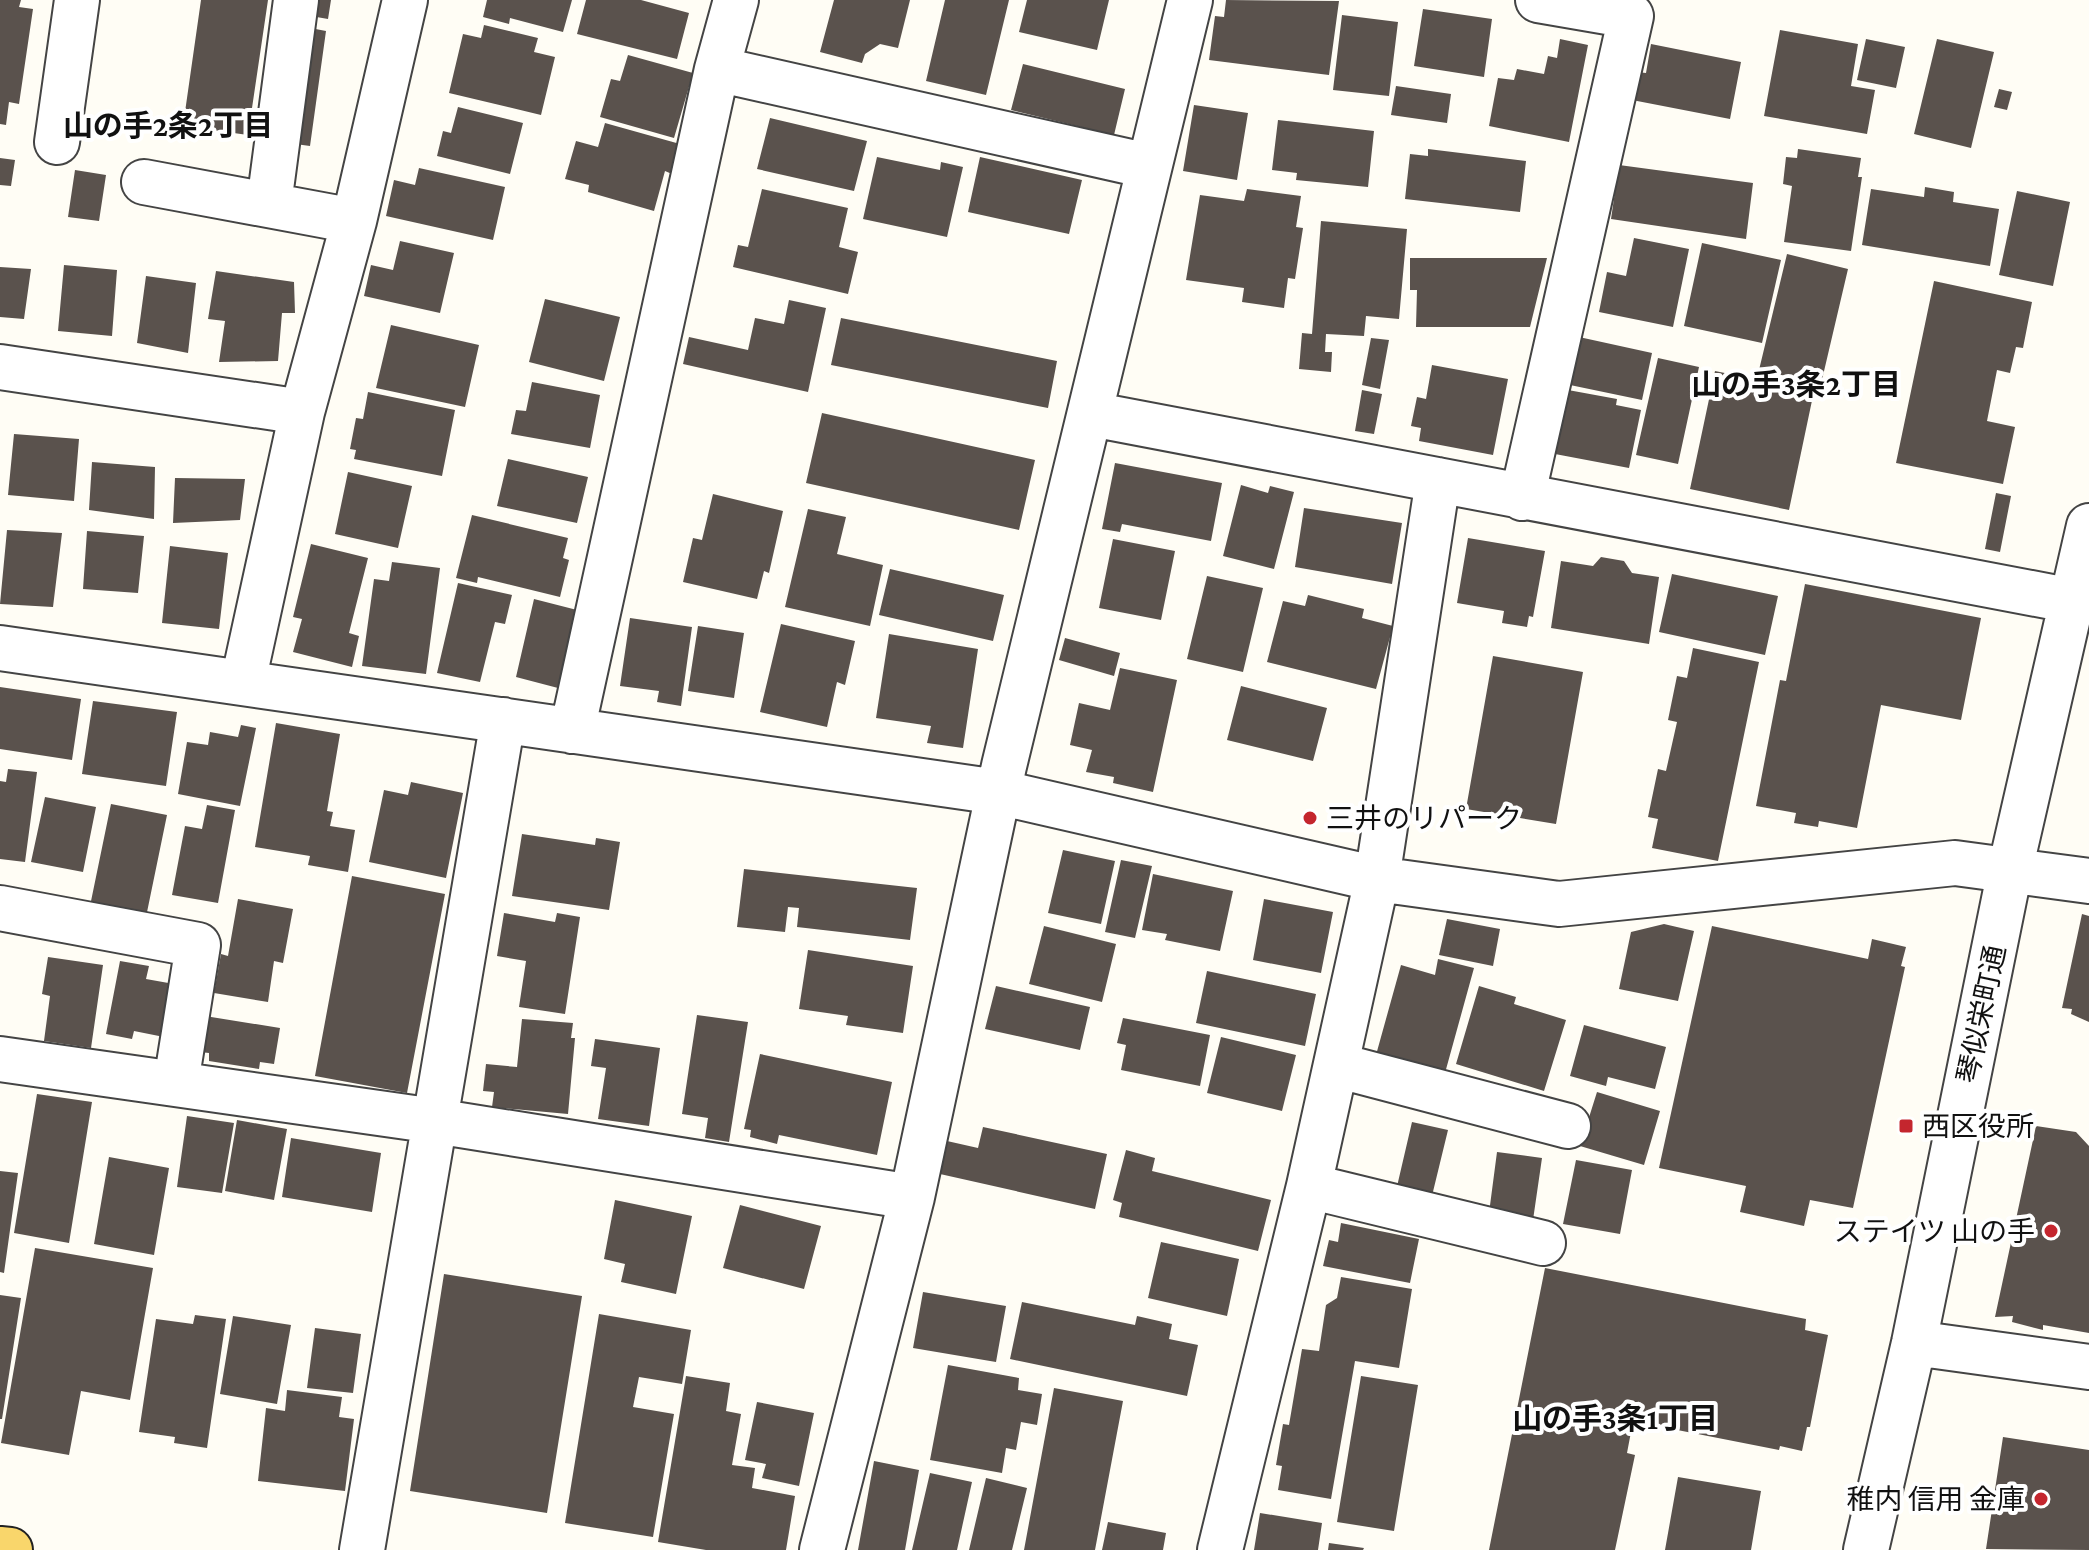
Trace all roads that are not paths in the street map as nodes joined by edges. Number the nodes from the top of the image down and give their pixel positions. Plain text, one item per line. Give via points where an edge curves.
1 (77, 0) edge
2 (296, 0) edge
3 (405, 0) edge
4 (736, 0) edge
5 (1190, 0) edge
6 (1538, 0) edge
7 (717, 69) junction
8 (57, 142) dead end
9 (1148, 166) junction
10 (144, 182) dead end
11 (269, 204) junction
12 (354, 221) junction
13 (0, 367) edge
14 (302, 412) junction
15 (1091, 414) junction
16 (1438, 480) junction
17 (1522, 498) junction
18 (2089, 526) edge
19 (2073, 601) junction
20 (0, 648) edge
21 (243, 682) junction
22 (503, 720) junction
23 (572, 731) junction
24 (998, 792) junction
25 (2010, 870) junction
26 (1377, 879) junction
27 (2089, 881) edge
28 (0, 908) edge
29 (0, 1059) edge
30 (1336, 1065) junction
31 (176, 1083) junction
32 (435, 1121) junction
33 (1568, 1126) dead end
34 (1309, 1186) junction
35 (912, 1197) junction
36 (1543, 1243) dead end
37 (1914, 1343) junction
38 (2089, 1367) edge
39 (0, 1549) edge
40 (10, 1550) edge
41 (362, 1550) edge
42 (822, 1550) edge
43 (1220, 1550) edge
44 (1866, 1550) edge

1 - 8 street
2 - 11 street
3 - 12 street
4 - 7 street
5 - 9 street
6 - 17 street via 1631,16
7 - 9 street
7 - 23 street
9 - 15 street
10 - 11 street
11 - 12 street
12 - 14 street
13 - 14 street
14 - 21 street
15 - 16 street
15 - 24 street
16 - 17 street
16 - 26 street
17 - 19 street
18 - 19 street, 琴似栄町通
19 - 25 street, 琴似栄町通
20 - 21 street
21 - 22 street
22 - 23 street
22 - 32 street
23 - 24 street
24 - 26 street
24 - 35 street
25 - 26 street via 1947,863 1559,904
25 - 27 street
25 - 37 street, 琴似栄町通
26 - 30 street
28 - 31 street via 198,945
29 - 31 street
30 - 33 street
30 - 34 street
31 - 32 street
32 - 35 street
32 - 41 street
34 - 36 street
34 - 43 street
35 - 42 street
37 - 38 street
37 - 44 street, 琴似栄町通
39 - 40 main road

